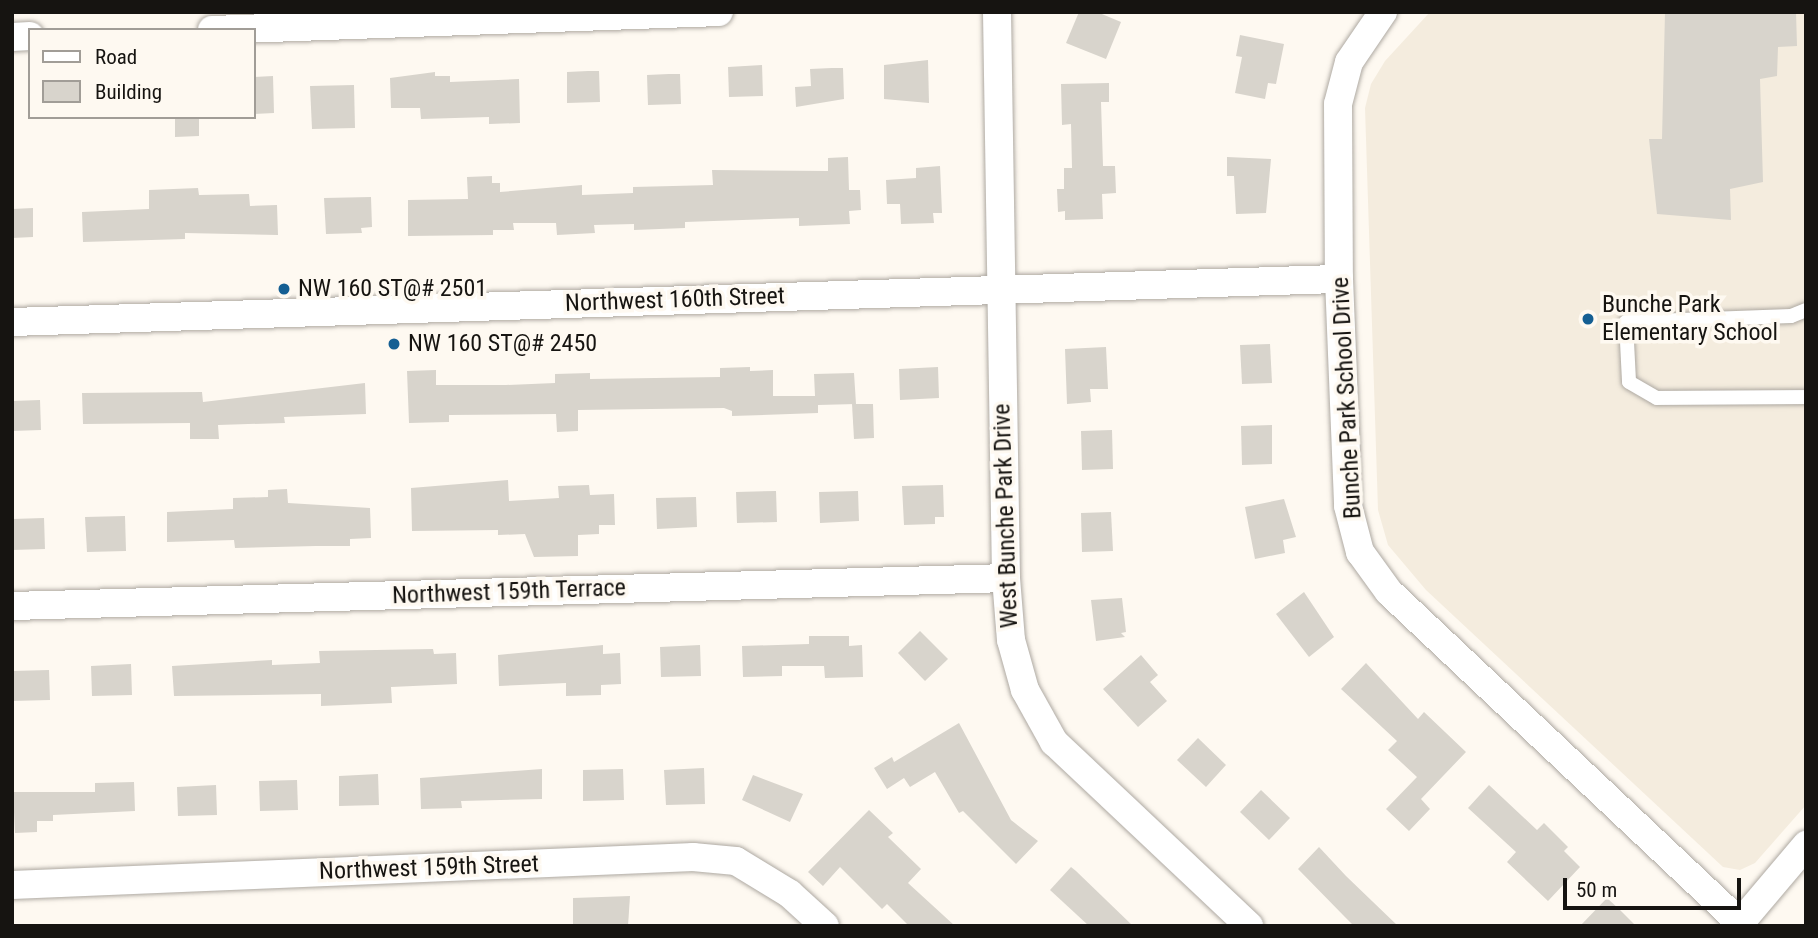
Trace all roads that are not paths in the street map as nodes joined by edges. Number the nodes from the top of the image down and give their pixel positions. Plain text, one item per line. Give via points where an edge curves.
1 (719, 12) edge
2 (997, 12) edge
3 (1383, 12) edge
4 (256, 28) edge
5 (1339, 279) junction
6 (998, 289) junction
7 (1806, 310) edge
8 (12, 322) edge
9 (1806, 397) edge
10 (1006, 578) junction
11 (12, 606) edge
12 (1806, 845) edge
13 (12, 885) edge
14 (1742, 924) edge
15 (825, 926) edge
16 (1250, 926) edge

1 - 4 street
2 - 6 street, West Bunche Park Drive
3 - 5 street, Bunche Park School Drive via 1349,62 1338,104
5 - 6 street, Northwest 160th Street
5 - 14 street, Bunche Park School Drive via 1348,506 1360,552 1389,592
6 - 8 street, Northwest 160th Street
6 - 10 street, West Bunche Park Drive
7 - 9 lane via 1791,316 1626,322 1629,382 1657,398
10 - 11 street, Northwest 159th Terrace
10 - 16 street, West Bunche Park Drive via 1011,640 1025,690 1054,742
12 - 14 street
13 - 15 street, Northwest 159th Street via 693,857 736,861 790,894

